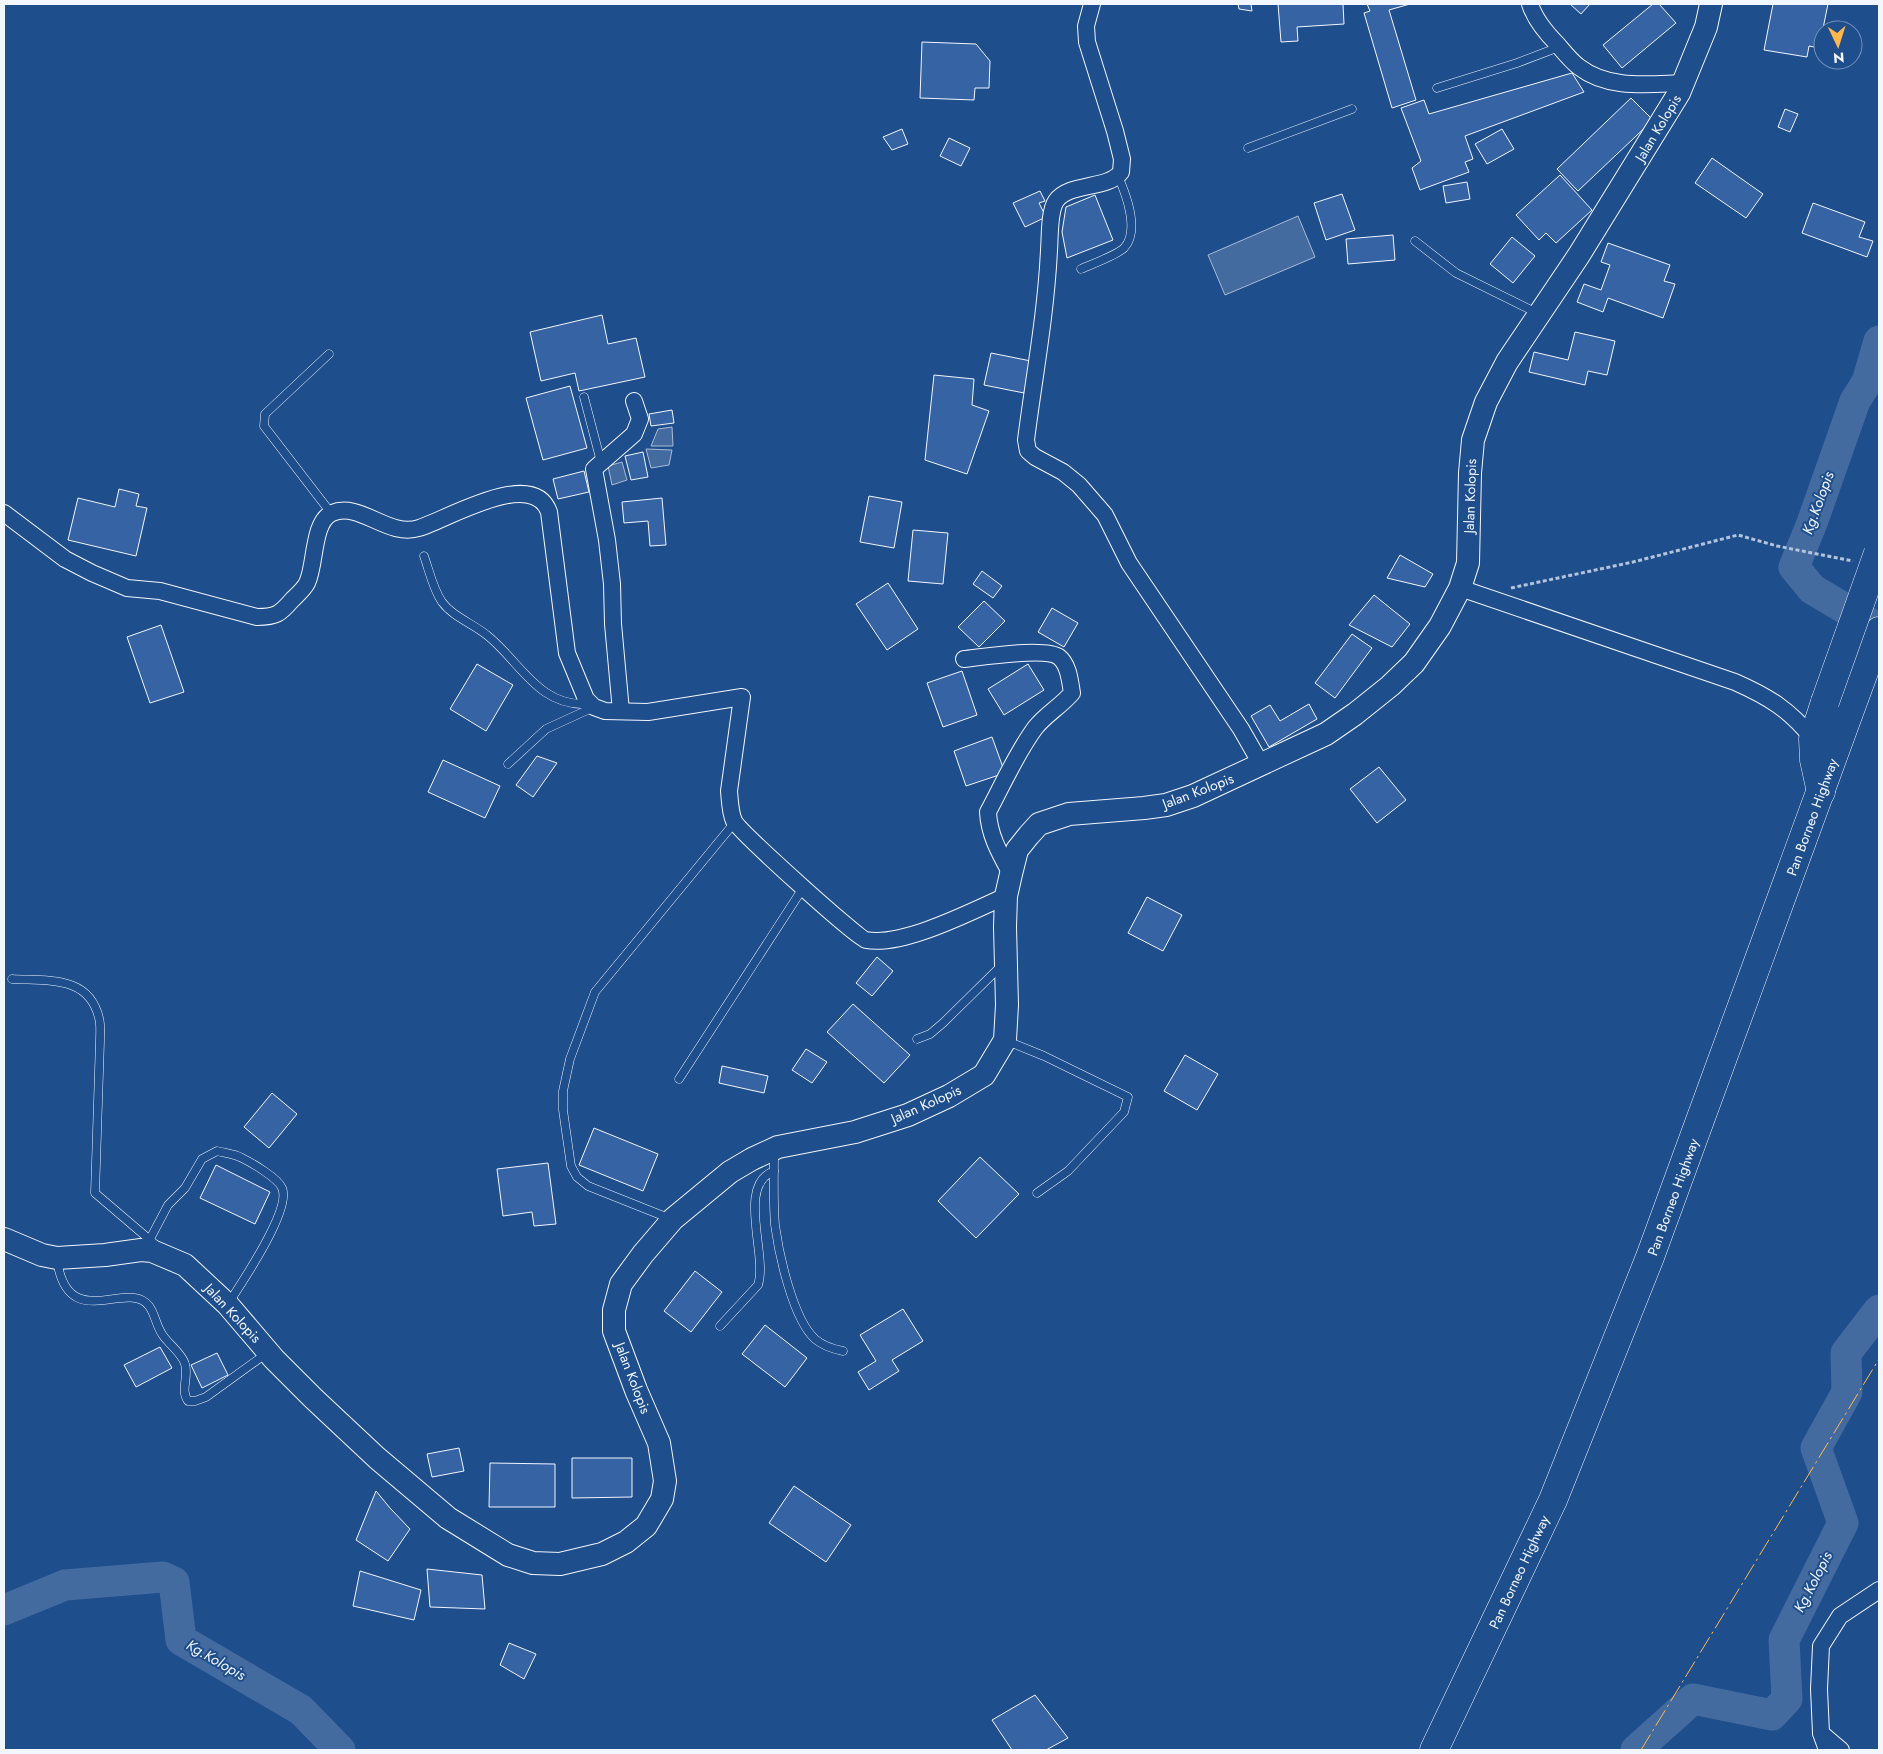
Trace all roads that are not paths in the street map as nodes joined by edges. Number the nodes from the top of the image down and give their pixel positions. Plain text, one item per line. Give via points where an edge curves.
1 (1092, 4) edge
2 (1530, 4) edge
3 (1711, 4) edge
4 (1559, 47) junction
5 (1684, 82) junction
6 (1437, 88) dead end
7 (1352, 109) dead end
8 (1248, 148) dead end
9 (1118, 176) junction
10 (1415, 241) dead end
11 (1081, 269) dead end
12 (1539, 314) junction
13 (329, 354) dead end
14 (584, 397) dead end
15 (634, 401) dead end
16 (601, 462) junction
17 (4, 512) edge
18 (332, 513) junction
19 (1879, 551) edge
20 (424, 556) dead end
21 (1460, 588) junction
22 (1879, 631) edge
23 (964, 659) dead end
24 (592, 705) junction
25 (621, 711) junction
26 (1813, 740) junction
27 (508, 764) dead end
28 (1262, 764) junction
29 (1821, 792) junction
30 (735, 822) junction
31 (1011, 874) junction
32 (802, 888) junction
33 (1006, 896) junction
34 (1005, 963) junction
35 (12, 979) dead end
36 (917, 1039) dead end
37 (1005, 1040) junction
38 (679, 1079) dead end
39 (774, 1148) junction
40 (774, 1171) junction
41 (1037, 1193) dead end
42 (672, 1219) junction
43 (4, 1239) edge
44 (150, 1240) junction
45 (169, 1257) junction
46 (56, 1258) junction
47 (228, 1305) junction
48 (720, 1326) dead end
49 (843, 1351) dead end
50 (268, 1352) junction
51 (1879, 1590) edge
52 (1821, 1733) junction
53 (1434, 1750) edge
54 (1826, 1750) edge
55 (1841, 1750) edge

1 - 9 street via 1086,26 1087,42 1119,145 1122,165
2 - 4 street
3 - 5 street, Jalan Kolopis via 1706,27
4 - 5 street via 1578,67 1611,82
4 - 6 lane
5 - 12 street, Jalan Kolopis via 1626,181
7 - 8 lane
9 - 11 lane via 1130,213 1130,238 1123,249
9 - 28 street via 1065,193 1056,201 1026,440 1028,451 1079,485 1105,515 1129,563
10 - 12 lane via 1456,273
12 - 21 street, Jalan Kolopis via 1507,362 1486,402 1473,440 1468,564
13 - 18 lane via 265,414 264,426
14 - 16 lane
15 - 16 street via 640,419 634,434
16 - 25 street via 594,469 594,475 601,501 612,584
17 - 18 street via 65,559 127,588 169,592 257,617 278,614 307,584 317,536 322,522
18 - 24 street via 352,511 399,529 417,529 500,496 528,495 546,503 567,653 586,699
19 - 26 highway, bridge
20 - 24 lane via 440,600 449,609 487,635 551,696 567,703
21 - 26 street via 1735,682 1760,693 1798,721
21 - 28 street, Jalan Kolopis via 1440,626 1414,662 1390,686 1326,734
22 - 29 highway, Pan Borneo Highway
23 - 31 street via 1052,653 1061,658 1068,671 1072,693 1036,726 988,812 993,839
24 - 25 street via 605,711
24 - 27 lane via 546,729
25 - 30 street via 648,712 742,697 729,791
26 - 29 highway
28 - 31 street, Jalan Kolopis via 1166,805 1069,814 1039,824 1017,850
29 - 53 highway, Pan Borneo Highway via 1650,1258 1553,1500
30 - 32 street
30 - 42 lane via 595,992 570,1059 563,1091 562,1110 571,1166 577,1177 588,1186
31 - 33 street, Jalan Kolopis
32 - 33 street via 864,940 885,941 911,935
32 - 38 lane
33 - 34 street, Jalan Kolopis
34 - 36 lane via 943,1023 930,1034
34 - 37 street, Jalan Kolopis
35 - 44 lane via 75,985 93,1002 99,1018 100,1041 96,1193
37 - 39 street, Jalan Kolopis via 984,1075 949,1096 908,1115 855,1132
37 - 41 lane via 1128,1097 1124,1112 1068,1171
39 - 40 lane
39 - 42 street, Jalan Kolopis via 730,1172
40 - 48 lane via 761,1179 755,1204 761,1260 758,1285
40 - 49 lane via 775,1223 794,1301 815,1339 829,1348
42 - 50 street, Jalan Kolopis via 621,1284 614,1310 614,1330 659,1443 665,1480 662,1499 646,1526 626,1542 602,1554 560,1564 533,1563 508,1555 480,1539 448,1518 377,1458
43 - 46 street, Jalan Kolopis
44 - 45 lane
44 - 47 lane via 168,1205 185,1188 202,1159 216,1151 241,1157 271,1176 282,1188 283,1202 260,1253
45 - 46 street, Jalan Kolopis via 141,1250
45 - 47 street, Jalan Kolopis via 185,1265
46 - 50 lane via 63,1282 69,1291 83,1300 127,1298 149,1305 161,1333 184,1362 184,1390 188,1401 206,1397
47 - 50 street, Jalan Kolopis
51 - 52 street via 1840,1616 1821,1646
52 - 54 street
52 - 55 street

